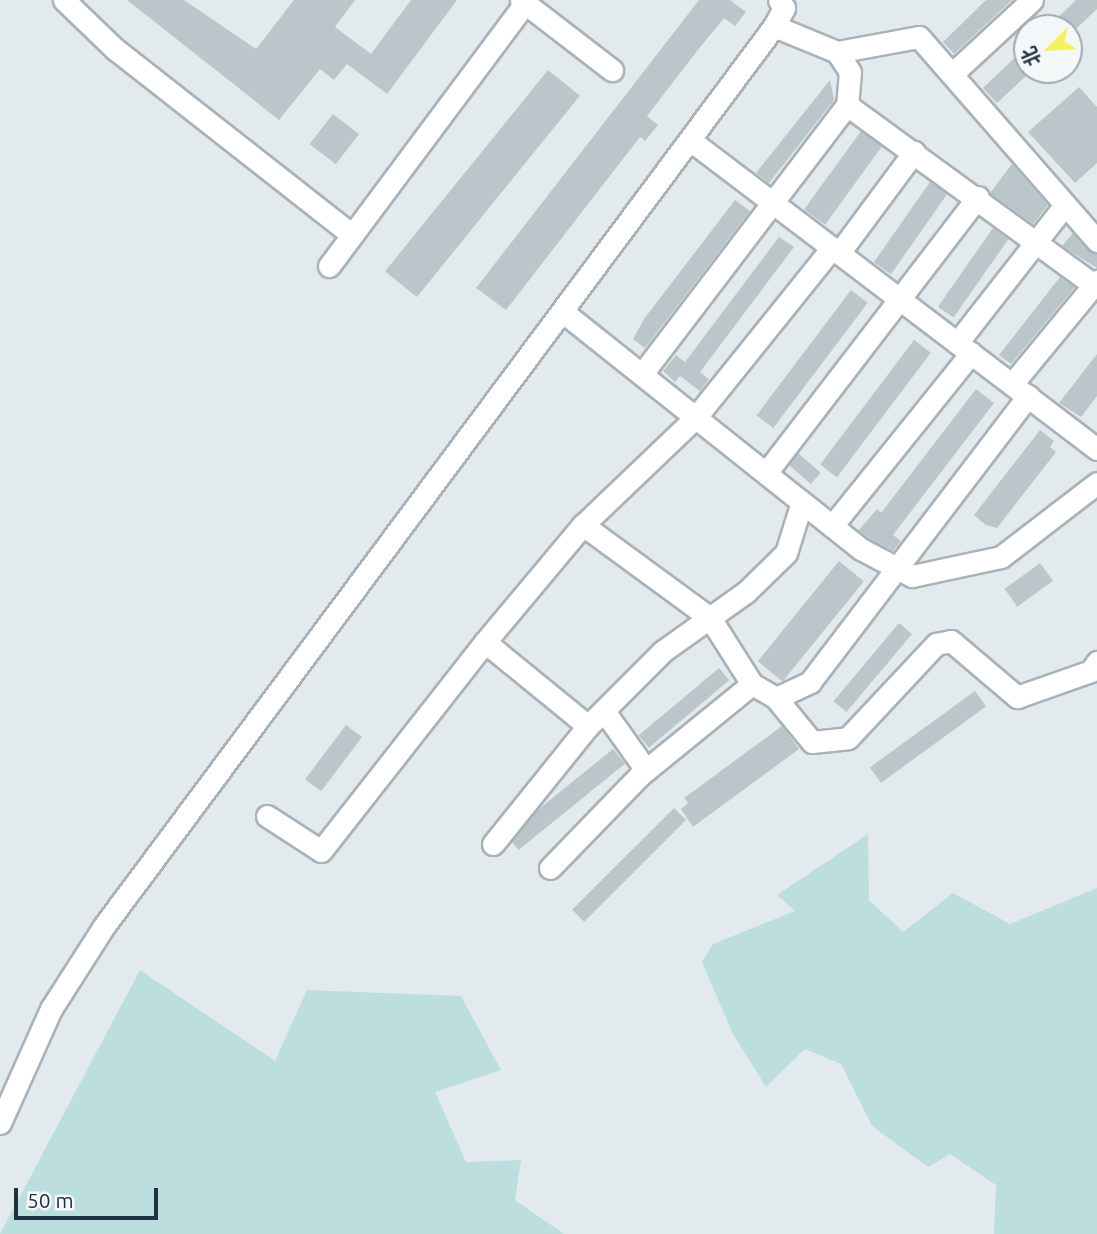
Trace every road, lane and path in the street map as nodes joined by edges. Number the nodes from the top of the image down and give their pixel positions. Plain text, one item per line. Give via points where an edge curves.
1 (64, 0) edge
2 (779, 0) edge
3 (1032, 0) edge
4 (524, 1) edge
5 (774, 26) junction
6 (837, 52) junction
7 (612, 70) dead end
8 (952, 74) junction
9 (847, 105) junction
10 (690, 140) junction
11 (914, 152) junction
12 (978, 197) junction
13 (774, 204) junction
14 (1065, 205) junction
15 (352, 234) junction
16 (1039, 239) junction
17 (1097, 241) edge
18 (836, 251) junction
19 (329, 266) dead end
20 (1095, 283) edge
21 (902, 301) junction
22 (564, 312) junction
23 (964, 348) junction
24 (642, 374) junction
25 (1020, 390) junction
26 (696, 417) junction
27 (1097, 449) edge
28 (766, 474) junction
29 (1097, 483) edge
30 (802, 502) junction
31 (583, 525) junction
32 (832, 526) junction
33 (895, 567) junction
34 (710, 618) junction
35 (485, 642) junction
36 (1097, 662) edge
37 (752, 684) junction
38 (776, 698) junction
39 (604, 711) junction
40 (588, 726) junction
41 (646, 770) junction
42 (267, 816) dead end
43 (494, 844) dead end
44 (550, 868) dead end
45 (0, 1123) edge

1 - 15 street via 115,49
2 - 5 street via 784,8
3 - 8 street
4 - 7 street
4 - 15 street
5 - 6 street
5 - 10 street
6 - 8 street via 919,37
6 - 9 street via 850,72
8 - 14 street
9 - 11 street
9 - 13 street
10 - 13 street
10 - 22 street
11 - 12 street
11 - 18 street
12 - 16 street
12 - 21 street
13 - 18 street
13 - 24 street
14 - 16 street
14 - 17 street
15 - 19 street
16 - 20 street
16 - 23 street
18 - 21 street
18 - 26 street
20 - 25 street
21 - 23 street
21 - 28 street
22 - 24 street
22 - 45 street via 104,926 51,1009
23 - 25 street
23 - 32 street
24 - 26 street
25 - 27 street
25 - 33 street
26 - 28 street
26 - 31 street
28 - 30 street
29 - 33 street via 1002,557 912,576
30 - 32 street
30 - 34 street via 786,553
31 - 34 street
31 - 35 street
32 - 33 street
33 - 38 street via 810,682
34 - 37 street
34 - 39 street via 663,651
35 - 40 street
35 - 42 street via 321,851
36 - 38 street via 1091,671 1017,697 951,641 936,645 848,738 811,742
37 - 38 street
37 - 41 street
39 - 40 street
39 - 41 street
40 - 43 street
41 - 44 street

